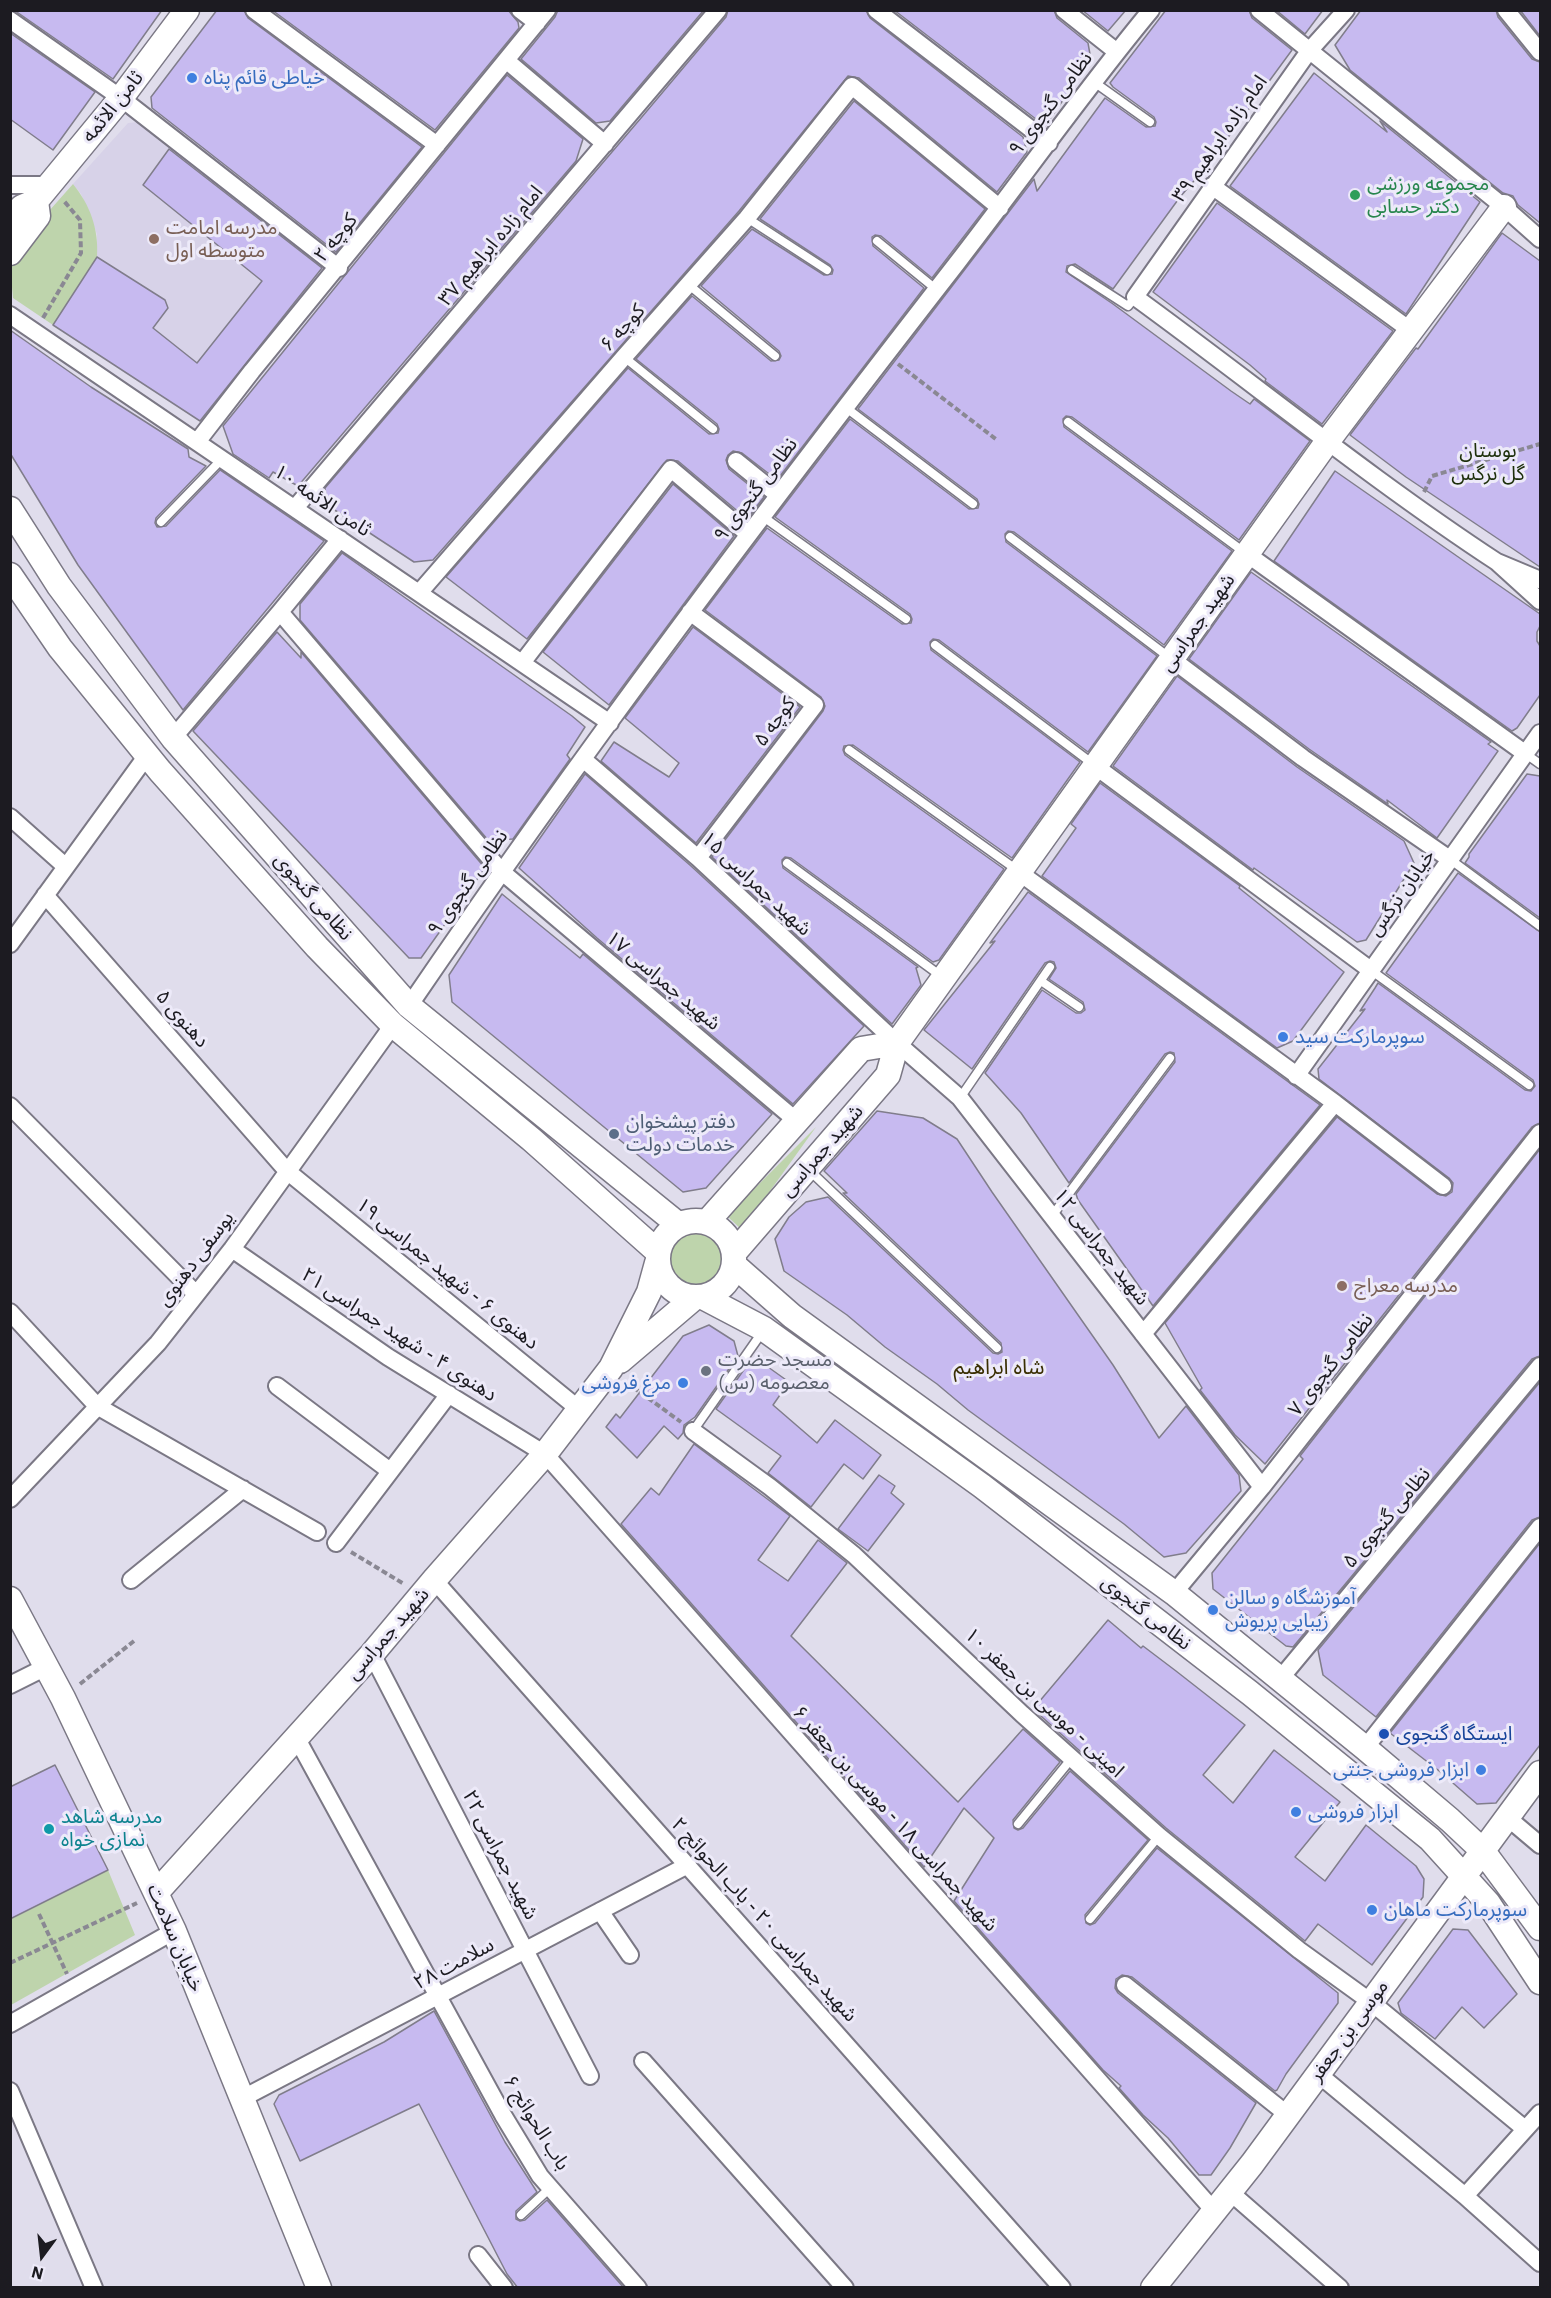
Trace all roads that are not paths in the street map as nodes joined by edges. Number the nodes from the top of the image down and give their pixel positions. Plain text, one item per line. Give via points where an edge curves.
1 (187, 10) edge
2 (254, 10) edge
3 (520, 10) edge
4 (718, 10) edge
5 (876, 10) edge
6 (1064, 10) edge
7 (1151, 10) edge
8 (1259, 10) edge
9 (1346, 10) edge
10 (1506, 10) edge
11 (542, 17) edge
12 (10, 20) edge
13 (1309, 51) junction
14 (1117, 52) junction
15 (1540, 52) edge
16 (507, 61) junction
17 (1094, 81) junction
18 (121, 98) junction
19 (1150, 122) dead end
20 (1048, 143) junction
21 (605, 144) junction
22 (437, 145) junction
23 (10, 185) edge
24 (1212, 186) junction
25 (42, 193) junction
26 (1504, 207) junction
27 (1000, 208) junction
28 (747, 219) junction
29 (10, 220) edge
30 (1540, 239) edge
31 (877, 241) dead end
32 (10, 253) edge
33 (339, 268) junction
34 (828, 270) dead end
35 (1072, 270) dead end
36 (689, 285) junction
37 (937, 290) junction
38 (1135, 297) junction
39 (10, 315) edge
40 (1410, 330) junction
41 (775, 356) dead end
42 (624, 357) junction
43 (845, 406) junction
44 (1068, 422) dead end
45 (713, 429) dead end
46 (197, 442) junction
47 (1328, 442) junction
48 (222, 459) junction
49 (736, 461) dead end
50 (778, 495) junction
51 (974, 504) dead end
52 (295, 508) junction
53 (10, 509) edge
54 (762, 516) junction
55 (161, 522) dead end
56 (748, 534) junction
57 (1010, 537) dead end
58 (340, 539) junction
59 (1247, 554) junction
60 (1497, 562) junction
61 (10, 575) edge
62 (1540, 580) edge
63 (419, 593) junction
64 (1540, 601) edge
65 (280, 612) junction
66 (690, 612) junction
67 (906, 619) dead end
68 (935, 645) dead end
69 (1173, 660) junction
70 (522, 663) junction
71 (610, 723) junction
72 (1540, 733) edge
73 (173, 738) junction
74 (849, 750) dead end
75 (148, 754) junction
76 (1526, 754) junction
77 (583, 759) junction
78 (1540, 764) edge
79 (1095, 766) junction
80 (10, 817) edge
81 (699, 858) junction
82 (1451, 860) junction
83 (787, 863) dead end
84 (65, 866) junction
85 (501, 871) junction
86 (1020, 873) junction
87 (45, 895) junction
88 (1540, 926) edge
89 (10, 944) edge
90 (1050, 967) dead end
91 (1372, 971) junction
92 (944, 978) junction
93 (1041, 981) junction
94 (409, 1006) junction
95 (1079, 1007) dead end
96 (393, 1025) junction
97 (897, 1043) junction
98 (1170, 1058) dead end
99 (1296, 1076) junction
100 (1529, 1085) dead end
101 (960, 1098) junction
102 (1335, 1103) junction
103 (10, 1106) edge
104 (798, 1122) junction
105 (1540, 1133) edge
106 (807, 1168) junction
107 (287, 1171) junction
108 (1443, 1186) dead end
109 (1051, 1217) junction
110 (707, 1222) junction
111 (679, 1225) junction
112 (232, 1249) junction
113 (658, 1257) junction
114 (734, 1259) junction
115 (196, 1294) junction
116 (698, 1298) junction
117 (10, 1312) edge
118 (764, 1329) junction
119 (1143, 1334) junction
120 (997, 1348) dead end
121 (1540, 1366) edge
122 (611, 1368) junction
123 (277, 1386) dead end
124 (449, 1394) junction
125 (97, 1406) junction
126 (580, 1410) junction
127 (693, 1431) joint
128 (545, 1454) junction
129 (390, 1471) junction
130 (1262, 1487) junction
131 (243, 1489) junction
132 (10, 1499) edge
133 (1540, 1527) edge
134 (317, 1532) dead end
135 (336, 1543) road end
136 (131, 1580) dead end
137 (428, 1587) junction
138 (1174, 1593) junction
139 (10, 1599) edge
140 (372, 1654) junction
141 (46, 1667) junction
142 (1280, 1679) junction
143 (10, 1685) edge
144 (296, 1737) junction
145 (1365, 1748) junction
146 (1072, 1758) junction
147 (1540, 1773) edge
148 (1508, 1818) junction
149 (1018, 1824) dead end
150 (1159, 1836) junction
151 (1540, 1845) edge
152 (1482, 1850) junction
153 (688, 1865) junction
154 (1464, 1875) junction
155 (156, 1893) junction
156 (600, 1911) junction
157 (1090, 1919) dead end
158 (1540, 1928) edge
159 (174, 1931) junction
160 (525, 1950) junction
161 (630, 1955) dead end
162 (1540, 1982) edge
163 (1125, 1985) dead end
164 (438, 1996) junction
165 (1371, 2002) junction
166 (10, 2024) edge
167 (643, 2061) dead end
168 (1317, 2073) junction
169 (590, 2076) dead end
170 (10, 2091) edge
171 (241, 2099) junction
172 (1540, 2113) edge
173 (1288, 2115) junction
174 (1525, 2129) junction
175 (550, 2188) junction
176 (1230, 2192) junction
177 (1465, 2196) junction
178 (1215, 2212) junction
179 (521, 2215) dead end
180 (478, 2255) dead end
181 (1540, 2263) edge
182 (93, 2288) edge
183 (319, 2288) edge
184 (504, 2288) edge
185 (638, 2288) edge
186 (844, 2288) edge
187 (1062, 2288) edge
188 (1154, 2288) edge
189 (1340, 2288) edge

1 - 18 street, ثامن الائمه
2 - 22 street
3 - 11 street
4 - 21 street, امام زاده ابراهیم ۳۷
5 - 20 street
6 - 14 street
7 - 14 street, نظامی گنجوی ۹
8 - 13 street
9 - 13 street, امام زاده ابراهیم ۳۹
10 - 15 street
11 - 16 street, کوچه ۲
12 - 18 street
13 - 24 street, امام زاده ابراهیم ۳۹
13 - 26 street
14 - 17 street, نظامی گنجوی ۹
16 - 21 street
16 - 22 street, کوچه ۲
17 - 19 lane
17 - 20 street, نظامی گنجوی ۹
18 - 25 street, ثامن الائمه
18 - 33 street
20 - 27 street, نظامی گنجوی ۹
21 - 52 street, امام زاده ابراهیم ۳۷
22 - 33 street, کوچه ۲
23 - 25 street
24 - 38 street, امام زاده ابراهیم ۳۹
24 - 40 street
25 - 29 street
25 - 32 street via 38,216
26 - 30 street
26 - 40 street, شهید جمراسی
27 - 28 street, کوچه ۶ via 852,86
27 - 37 street, نظامی گنجوی ۹
28 - 34 lane
28 - 36 street, کوچه ۶
31 - 37 lane
33 - 46 street, کوچه ۲
35 - 38 lane via 1128,306
36 - 41 lane
36 - 42 street, کوچه ۶
37 - 43 street, نظامی گنجوی ۹
38 - 47 street
39 - 46 street, ثامن الائمه ۱۰
40 - 47 street, شهید جمراسی
42 - 45 lane
42 - 63 street, کوچه ۶
43 - 50 street, نظامی گنجوی ۹
43 - 51 lane
44 - 59 lane
46 - 48 street, ثامن الائمه ۱۰
47 - 59 street, شهید جمراسی
47 - 60 street
48 - 52 street, ثامن الائمه ۱۰
48 - 55 lane
49 - 50 street
50 - 54 street, نظامی گنجوی ۹
52 - 58 street, ثامن الائمه ۱۰
53 - 73 street, نظامی گنجوی via 59,586
54 - 56 street, نظامی گنجوی ۹
54 - 67 lane
56 - 66 street, نظامی گنجوی ۹
56 - 70 street via 671,469
57 - 69 lane
58 - 63 street, ثامن الائمه ۱۰
58 - 65 street
59 - 69 street, شهید جمراسی
59 - 76 street
60 - 62 street
60 - 64 street
61 - 75 street, نظامی گنجوی via 60,648
63 - 70 street, ثامن الائمه ۱۰
65 - 73 street
65 - 85 street, شهید جمراسی ۱۷
66 - 71 street, نظامی گنجوی ۹
66 - 81 street, کوچه ۵ via 815,705
68 - 79 lane
69 - 79 street, شهید جمراسی
69 - 82 street via 1303,758
70 - 71 street, ثامن الائمه ۱۰
71 - 77 street, نظامی گنجوی ۹
72 - 76 street, خیابان نرگس
73 - 94 street, نظامی گنجوی
74 - 86 lane
75 - 84 street
75 - 96 street, نظامی گنجوی via 317,947
76 - 78 lane
76 - 82 street, خیابان نرگس
77 - 81 street, شهید جمراسی ۱۵
77 - 85 street, نظامی گنجوی ۹
79 - 86 street, شهید جمراسی
79 - 91 street
80 - 84 street
81 - 97 street, شهید جمراسی ۱۵
82 - 88 lane
82 - 91 street, خیابان نرگس
83 - 92 lane
84 - 87 street
85 - 94 street, نظامی گنجوی ۹
85 - 104 street, شهید جمراسی ۱۷
86 - 92 street, شهید جمراسی
86 - 99 street
87 - 89 street
87 - 107 street, دهنوی ۵
90 - 93 lane
91 - 99 street, خیابان نرگس
91 - 100 lane
92 - 97 street, شهید جمراسی
93 - 95 lane
93 - 101 lane
94 - 111 street, نظامی گنجوی
96 - 107 street, یوسفی دهنوی
96 - 113 street, نظامی گنجوی via 531,1139
97 - 101 street, شهید جمراسی ۱۲
97 - 104 street, شهید جمراسی via 861,1049
97 - 106 street, شهید جمراسی via 888,1075
98 - 109 lane
99 - 102 street
101 - 109 street, شهید جمراسی ۱۲
102 - 108 street
102 - 119 street
103 - 115 street
104 - 110 street, شهید جمراسی
105 - 130 street, نظامی گنجوی ۷
106 - 114 street, شهید جمراسی
106 - 120 lane
107 - 112 street, یوسفی دهنوی
107 - 126 street, دهنوی ۶ - شهید جمراسی ۱۹
109 - 119 street, شهید جمراسی ۱۲
110 - 111 street
110 - 114 street via 725,1234
111 - 113 street via 662,1241
112 - 115 street, یوسفی دهنوی
112 - 124 street, دهنوی ۴ - شهید جمراسی ۲۱ via 388,1357
113 - 116 street via 665,1283 673,1290
113 - 122 street via 649,1292
114 - 116 street via 731,1276 724,1286
114 - 138 street, نظامی گنجوی via 792,1316
115 - 125 street, یوسفی دهنوی via 158,1343
116 - 118 street, نظامی گنجوی
116 - 122 street
117 - 125 street
118 - 127 lane
118 - 154 street, نظامی گنجوی via 982,1486 1250,1693 1430,1839
119 - 130 street, شهید جمراسی ۱۲
121 - 142 street, نظامی گنجوی ۵
122 - 126 street, شهید جمراسی
123 - 129 street
124 - 128 street, دهنوی ۴ - شهید جمراسی ۲۱
124 - 129 street
125 - 131 street
125 - 132 street, یوسفی دهنوی
126 - 128 street, شهید جمراسی
127 - 146 street, امینی - موسی بن جعفر ۱۰ via 855,1555
128 - 137 street, شهید جمراسی
128 - 178 street, شهید جمراسی ۱۸ - موسی بن جعفر ۶
129 - 135 street
130 - 138 street, نظامی گنجوی ۷
131 - 134 street
131 - 136 street
133 - 145 street
137 - 140 street, شهید جمراسی
137 - 153 street, شهید جمراسی ۲۰ - باب الحوائج ۲
138 - 142 street, نظامی گنجوی
139 - 141 street, خیابان سلامت
140 - 144 street, شهید جمراسی
140 - 160 street, شهید جمراسی ۲۲
141 - 143 street
141 - 155 street, خیابان سلامت
142 - 145 street, نظامی گنجوی
144 - 155 street, شهید جمراسی
144 - 164 street, باب الحوائج ۶
145 - 152 street, نظامی گنجوی
146 - 149 lane
146 - 150 street, امینی - موسی بن جعفر ۱۰
147 - 148 street, موسی بن جعفر
148 - 151 street
148 - 152 street, موسی بن جعفر
150 - 157 lane
150 - 165 street, امینی - موسی بن جعفر ۱۰ via 1299,1950
152 - 154 street, موسی بن جعفر
152 - 158 street, نظامی گنجوی
153 - 156 street, سلامت ۲۸
153 - 187 street, شهید جمراسی ۲۰ - باب الحوائج ۲
154 - 162 street, نظامی گنجوی via 1488,1903
154 - 165 street, موسی بن جعفر
155 - 159 street, خیابان سلامت
156 - 160 street, سلامت ۲۸
156 - 161 street
159 - 166 street
159 - 171 street, خیابان سلامت
160 - 164 street, سلامت ۲۸
160 - 169 street, شهید جمراسی ۲۲
163 - 173 street
164 - 171 street, سلامت ۲۸
164 - 175 street, باب الحوائج ۶ via 503,2115
165 - 168 street, موسی بن جعفر
165 - 174 street, امینی - موسی بن جعفر ۱۰
167 - 186 street
168 - 173 street, موسی بن جعفر
168 - 177 street
170 - 182 street
171 - 183 street, خیابان سلامت
172 - 174 street
173 - 176 street, موسی بن جعفر
174 - 177 street
175 - 179 lane
175 - 185 street, باب الحوائج ۶
176 - 178 street, موسی بن جعفر
176 - 189 street
177 - 181 street
178 - 188 street, موسی بن جعفر
180 - 184 street

